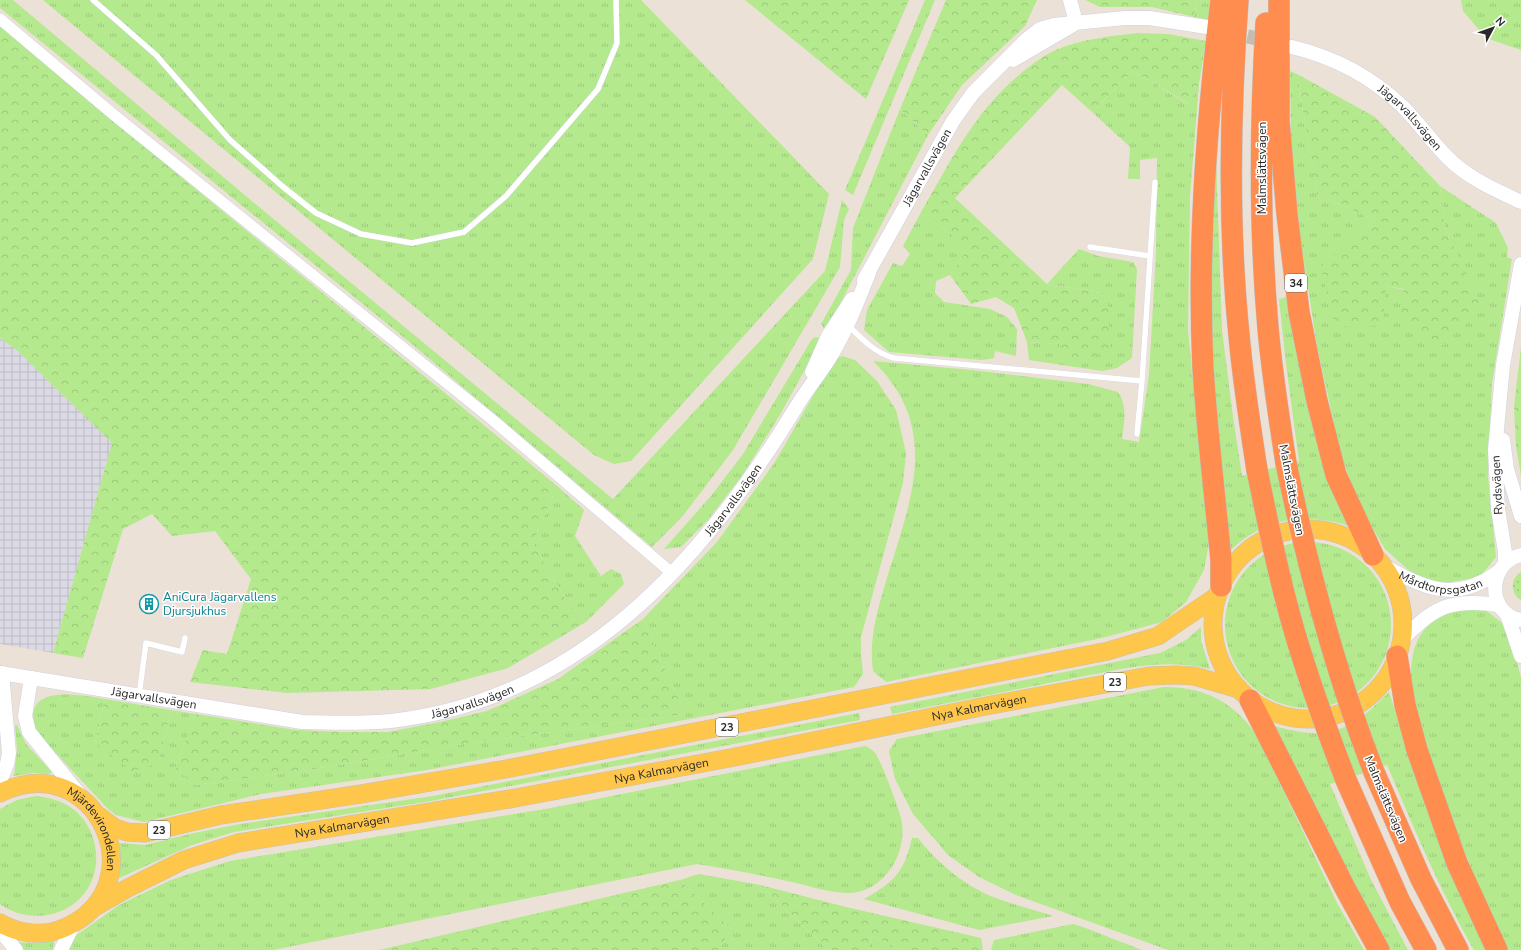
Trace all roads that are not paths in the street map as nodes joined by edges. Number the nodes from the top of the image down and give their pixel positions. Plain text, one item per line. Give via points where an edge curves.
1 (93, 0) edge
2 (616, 0) edge
3 (1070, 0) edge
4 (1221, 0) edge
5 (1238, 0) edge
6 (1267, 0) edge
7 (1279, 0) edge
8 (0, 19) edge
9 (1076, 22) junction
10 (1207, 28) dead end
11 (1292, 47) dead end
12 (1155, 182) dead end
13 (1521, 202) edge
14 (1090, 248) dead end
15 (1150, 256) junction
16 (1521, 264) edge
17 (844, 321) junction
18 (1142, 381) junction
19 (1500, 407) junction
20 (1137, 434) dead end
21 (1521, 516) edge
22 (1521, 555) edge
23 (1377, 560) junction
24 (1502, 567) junction
25 (673, 574) junction
26 (1219, 591) junction
27 (1503, 610) junction
28 (1521, 620) edge
29 (186, 638) dead end
30 (1399, 649) junction
31 (1521, 656) edge
32 (1, 673) edge
33 (31, 678) junction
34 (1244, 695) junction
35 (139, 696) junction
36 (0, 781) edge
37 (0, 793) edge
38 (82, 798) junction
39 (99, 816) junction
40 (93, 908) junction
41 (0, 923) edge
42 (74, 923) junction
43 (0, 930) edge
44 (16, 950) edge
45 (61, 950) edge
46 (1379, 950) edge
47 (1426, 950) edge
48 (1458, 950) edge
49 (1497, 950) edge

1 - 2 lane via 156,55 230,140 310,208 361,234 412,243 464,232 506,196 598,89 617,43
3 - 9 street
4 - 26 highway via 1212,69 1202,259 1203,367 1221,560
5 - 47 highway, bridge via 1232,107 1233,238 1238,334 1257,470 1294,630 1325,724 1346,780 1400,902
6 - 48 highway, Malmslättsvägen, bridge via 1262,125 1262,230 1268,328 1286,463 1322,617 1352,716 1421,879
7 - 23 highway, 34 via 1279,121 1299,312 1317,401 1336,475
8 - 25 street via 120,120 494,421
9 - 10 street, Jägarvallsvägen via 1149,18
9 - 17 street, Jägarvallsvägen via 1040,30 1027,39 973,93 953,121
11 - 13 street, Jägarvallsvägen via 1312,52 1366,77 1403,107 1461,169 1492,189
12 - 15 lane
14 - 15 lane
15 - 18 lane
16 - 19 street, Rydsvägen via 1508,331
17 - 18 lane via 872,348 894,358
17 - 25 street, Jägarvallsvägen via 828,336 796,407 776,440 730,508
18 - 20 lane
19 - 21 street, Rydsvägen via 1507,469
19 - 24 street, Rydsvägen via 1495,450 1498,509 1505,552
22 - 24 street, Mårdtorpsgatan
23 - 24 street, Mårdtorpsgatan via 1419,584 1445,590 1470,587 1484,582
23 - 26 main road, Nya Kalmarvägen / 23 via 1346,537 1314,530 1297,530 1266,539 1252,548 1236,563
23 - 30 main road, Nya Kalmarvägen / 23 via 1393,582 1400,601 1403,621
24 - 27 street, Rydsvägen via 1494,589
25 - 35 street, Jägarvallsvägen via 610,630 562,663 509,691 450,710 392,721 340,724 302,722
26 - 34 main road, Nya Kalmarvägen / 23 via 1213,621 1215,646 1224,669
26 - 39 main road, Nya Kalmarvägen / 23 via 1158,636 1108,651 506,769 361,794 221,814 145,832 127,832 115,828
27 - 28 street, Mårdtorpsgatan
27 - 30 street, Mårdtorpsgatan via 1474,602 1449,605 1428,615
27 - 31 street
29 - 35 lane via 182,652 146,643
30 - 34 main road, Nya Kalmarvägen / 23 via 1383,683 1373,694 1335,715 1290,718 1269,711
30 - 49 highway via 1405,705 1420,757 1457,864
32 - 33 street, Jägarvallsvägen
32 - 36 street, Jägarvallsvägen via 9,753
33 - 35 street, Jägarvallsvägen
33 - 38 street via 25,716 29,732
34 - 40 main road, Nya Kalmarvägen / 23 via 1194,676 1149,676 510,799 238,843 184,860
34 - 46 highway
37 - 38 main road, Mjärdevirondellen / 23 via 14,786 43,783 57,786
38 - 39 main road, Mjärdevirondellen / 23
39 - 40 main road, Mjärdevirondellen / 23 via 109,839 112,864 106,888
40 - 42 main road, Mjärdevirondellen / 23
41 - 42 main road, Mjärdevirondellen / 23 via 23,932 41,933 58,930
42 - 45 street
43 - 44 street

